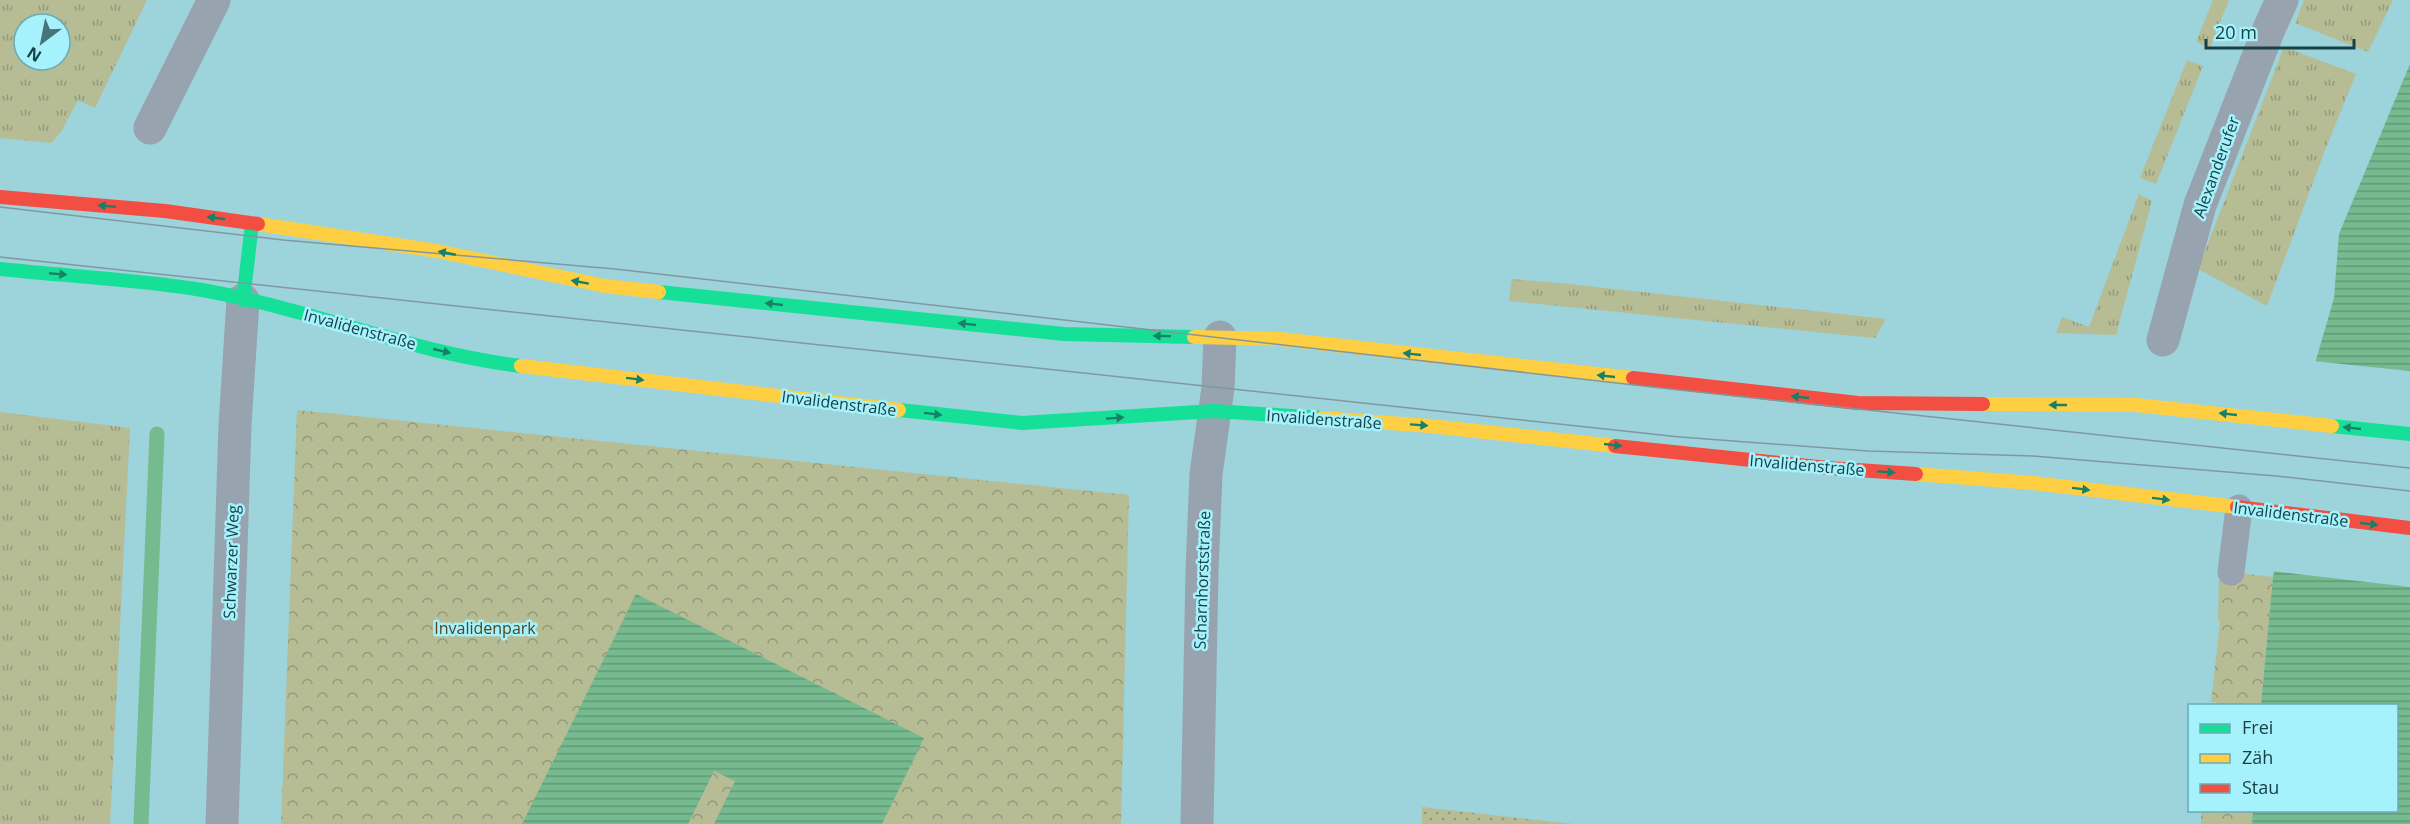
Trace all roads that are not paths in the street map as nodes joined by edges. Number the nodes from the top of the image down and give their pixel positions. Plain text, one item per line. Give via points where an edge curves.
1 (214, 0) edge
2 (2282, 0) edge
3 (150, 128) dead end
4 (0, 197) edge
5 (252, 224) junction
6 (0, 269) edge
7 (243, 300) junction
8 (1220, 337) junction
9 (2163, 340) dead end
10 (1215, 411) junction
11 (2410, 434) edge
12 (2239, 508) junction
13 (2410, 528) edge
14 (2231, 572) dead end
15 (222, 824) edge
16 (1197, 824) edge

1 - 3 street
2 - 9 street, Alexanderufer via 2200,205
5 -> 4 main road via 165,211
5 - 7 main road
8 -> 5 main road via 1064,334 604,286 437,251
6 -> 7 main road, Invalidenstraße via 196,289
7 -> 10 main road, Invalidenstraße via 389,339 488,360 986,420 1022,423
7 - 15 street, Schwarzer Weg
8 - 10 street, Scharnhorststraße
11 -> 8 main road via 2136,405 1858,404 1280,339
10 -> 12 main road, Invalidenstraße via 1430,426 1828,468 2033,483
10 - 16 street, Scharnhorststraße via 1208,454 1202,571
12 -> 13 main road, Invalidenstraße
12 - 14 lane

